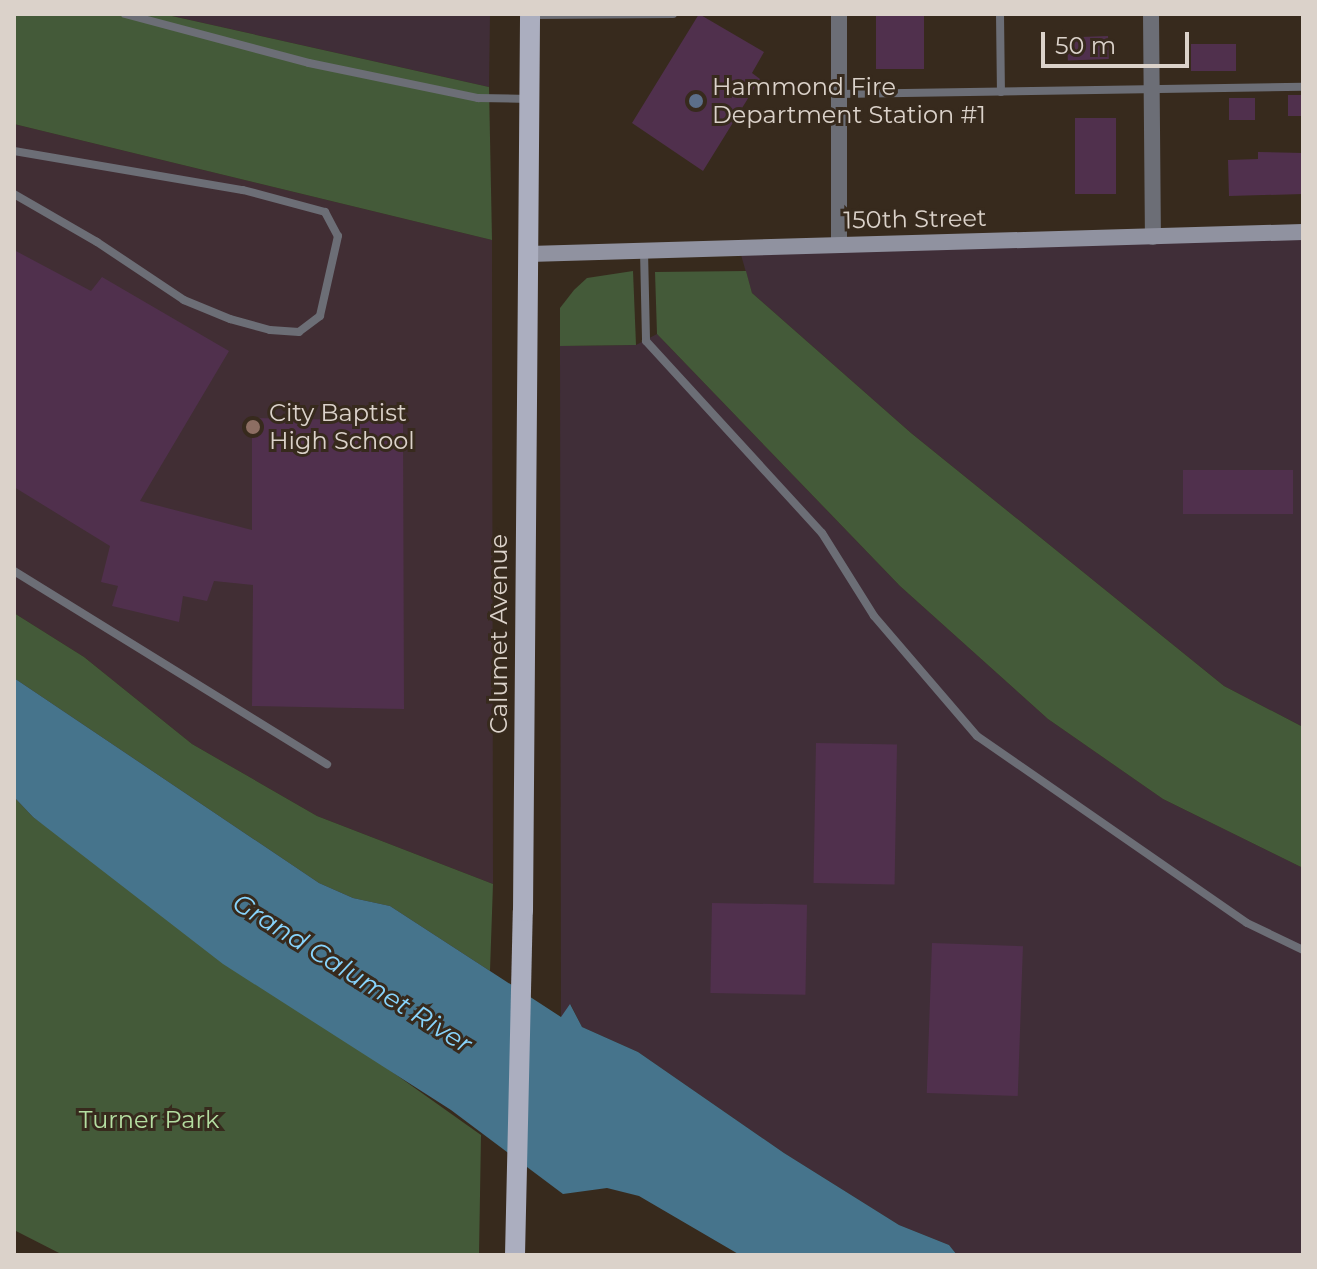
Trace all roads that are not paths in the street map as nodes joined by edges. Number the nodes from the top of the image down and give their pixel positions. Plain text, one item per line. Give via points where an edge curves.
1 (125, 14) edge
2 (530, 14) edge
3 (673, 14) edge
4 (839, 14) edge
5 (1000, 14) edge
6 (1151, 14) edge
7 (1303, 87) edge
8 (1152, 90) junction
9 (1001, 92) junction
10 (839, 94) junction
11 (529, 99) junction
12 (14, 151) edge
13 (14, 194) edge
14 (1303, 232) edge
15 (1153, 237) junction
16 (839, 245) junction
17 (643, 250) junction
18 (529, 254) junction
19 (14, 571) edge
20 (327, 764) dead end
21 (1303, 950) edge
22 (515, 1255) edge

1 - 11 lane via 309,63 478,98
2 - 3 lane
2 - 11 main road, Calumet Avenue
4 - 10 street
5 - 9 lane
6 - 8 street
7 - 8 lane
8 - 9 lane
8 - 15 street
9 - 10 lane
10 - 16 street
11 - 18 main road, Calumet Avenue
12 - 13 lane via 243,190 325,212 338,236 320,316 299,332 230,319 184,300
14 - 15 street, 150th Street
15 - 16 street, 150th Street
16 - 17 street, 150th Street
17 - 18 street, 150th Street
17 - 21 lane via 646,341 822,533 874,616 977,736 1247,923
18 - 22 main road, Calumet Avenue
19 - 20 lane

